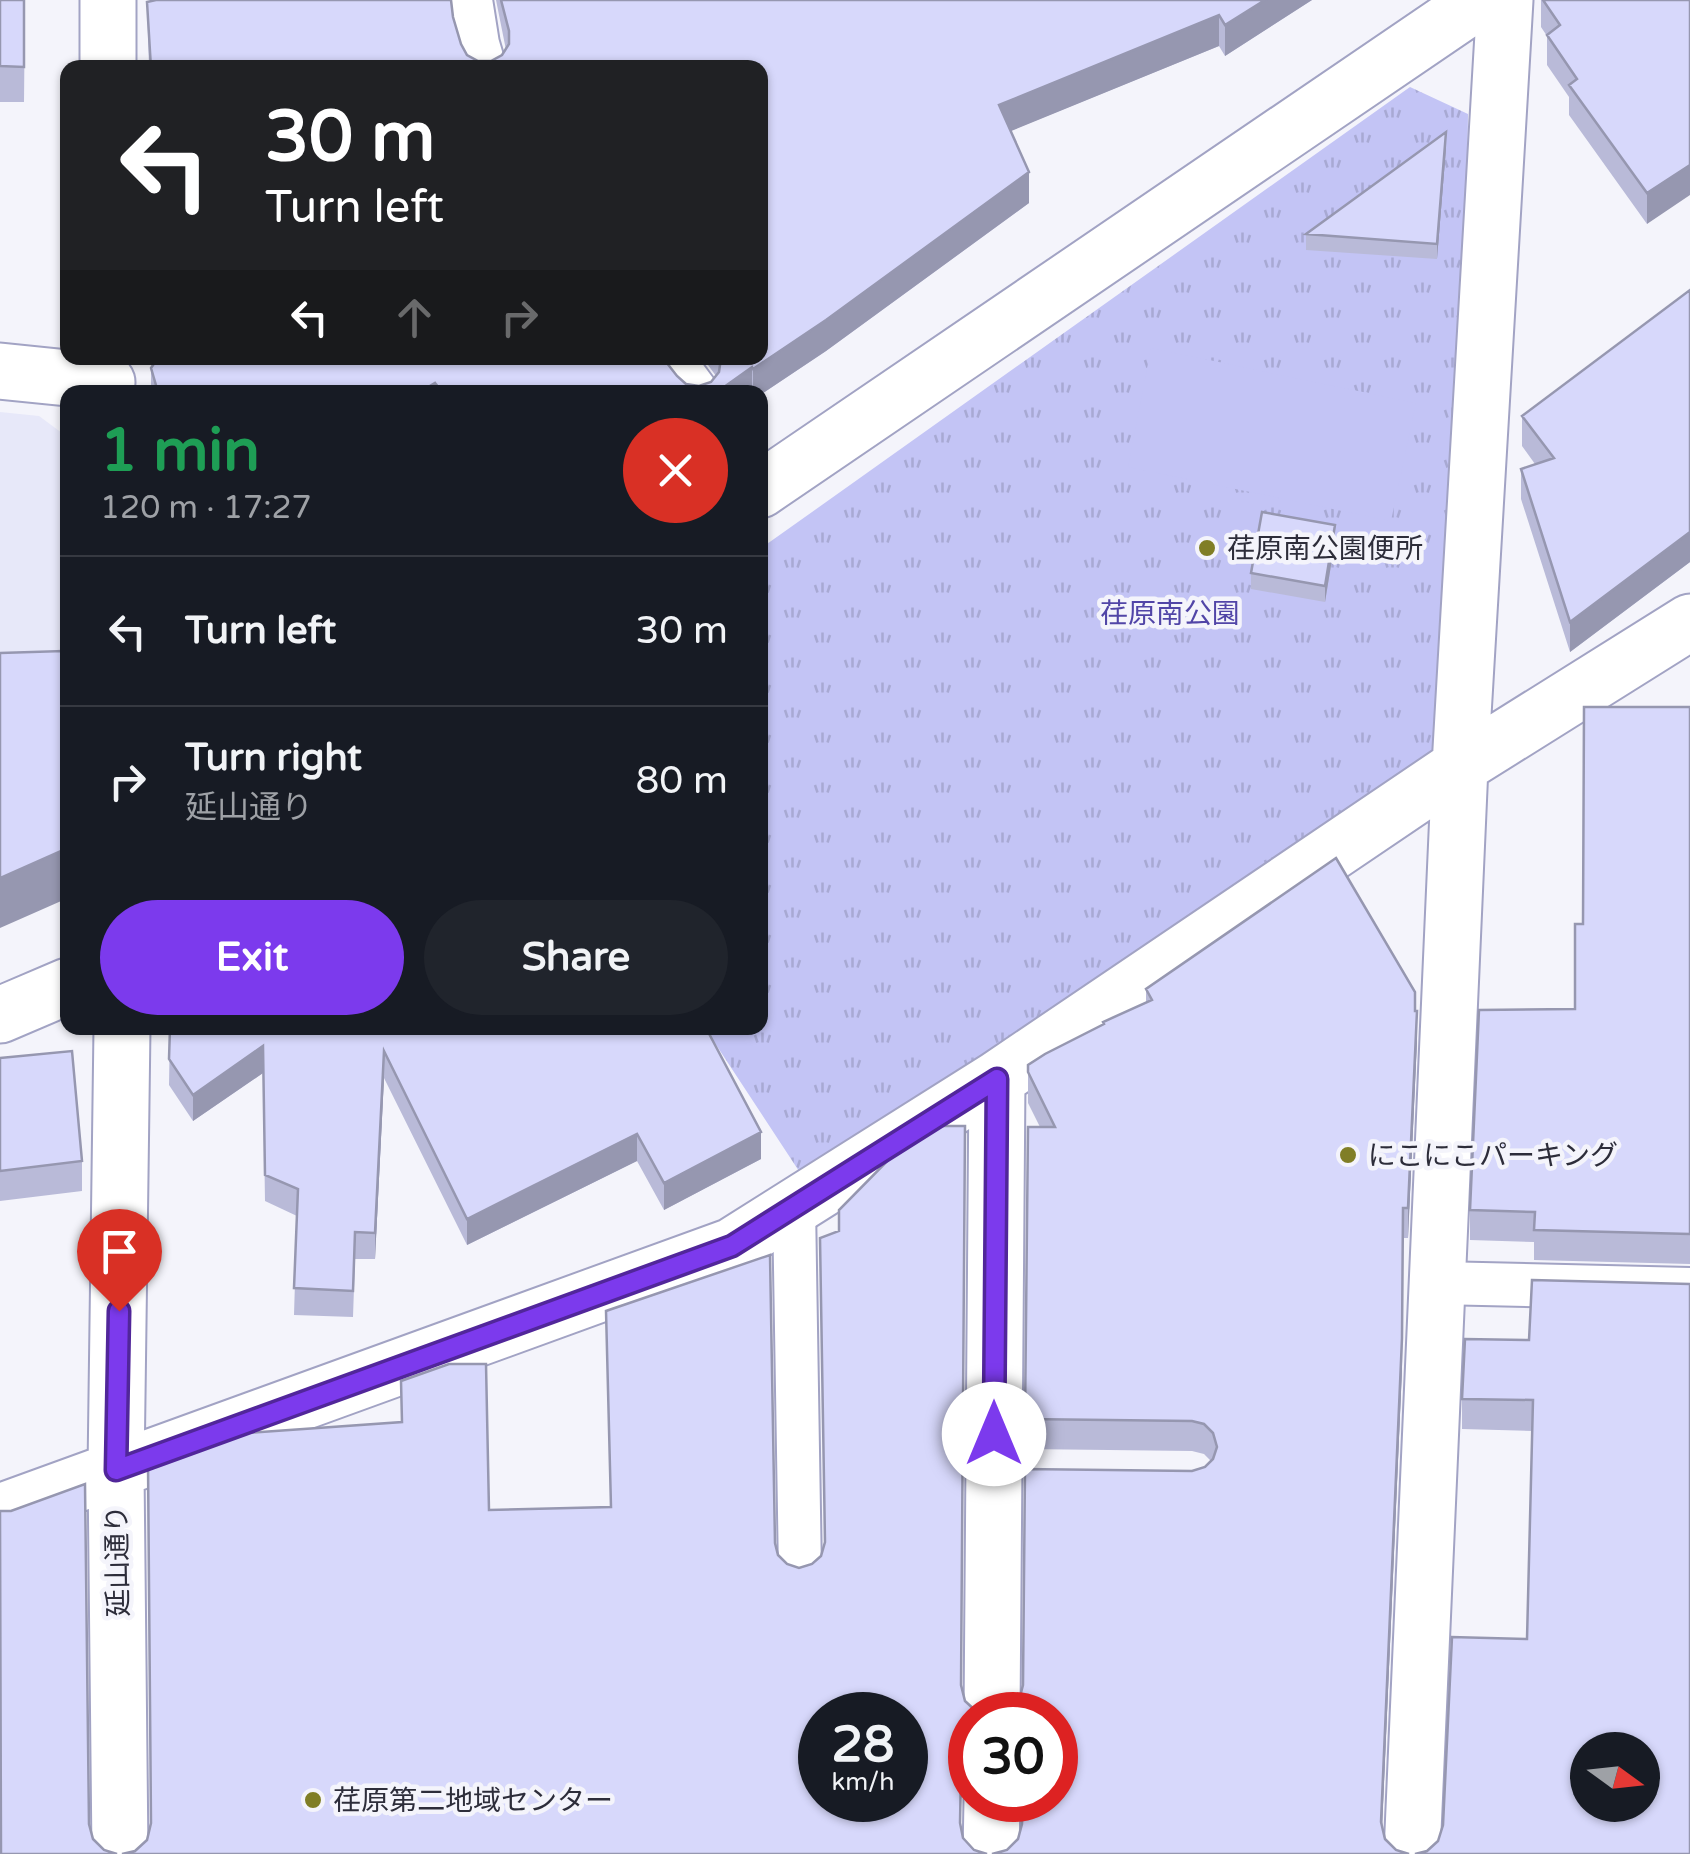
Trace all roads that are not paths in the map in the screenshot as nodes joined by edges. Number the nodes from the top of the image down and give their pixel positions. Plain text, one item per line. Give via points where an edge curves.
1 (108, 0) edge
2 (471, 0) edge
3 (1480, 0) edge
4 (1505, 0) edge
5 (108, 60) edge
6 (483, 60) edge
7 (0, 371) edge
8 (107, 377) edge
9 (768, 480) edge
10 (1690, 622) edge
11 (1460, 766) junction
12 (60, 989) edge
13 (0, 1014) edge
14 (122, 1035) edge
15 (997, 1079) junction
16 (794, 1206) junction
17 (1438, 1283) junction
18 (1690, 1289) edge
19 (116, 1470) junction
20 (0, 1512) edge
21 (800, 1573) edge
22 (994, 1692) edge
23 (992, 1822) edge
24 (120, 1854) edge
25 (991, 1854) edge
26 (1412, 1854) edge

1 - 5 street
2 - 6 lane
3 - 9 street
4 - 11 street
7 - 8 street
10 - 11 street
11 - 15 street
11 - 17 street
12 - 13 street
14 - 19 street, 延山通り
15 - 16 street
15 - 22 street via 1014,1474
16 - 19 street via 732,1246
16 - 21 lane
17 - 18 lane
17 - 26 street
19 - 20 street
19 - 24 street, 延山通り
23 - 25 street

